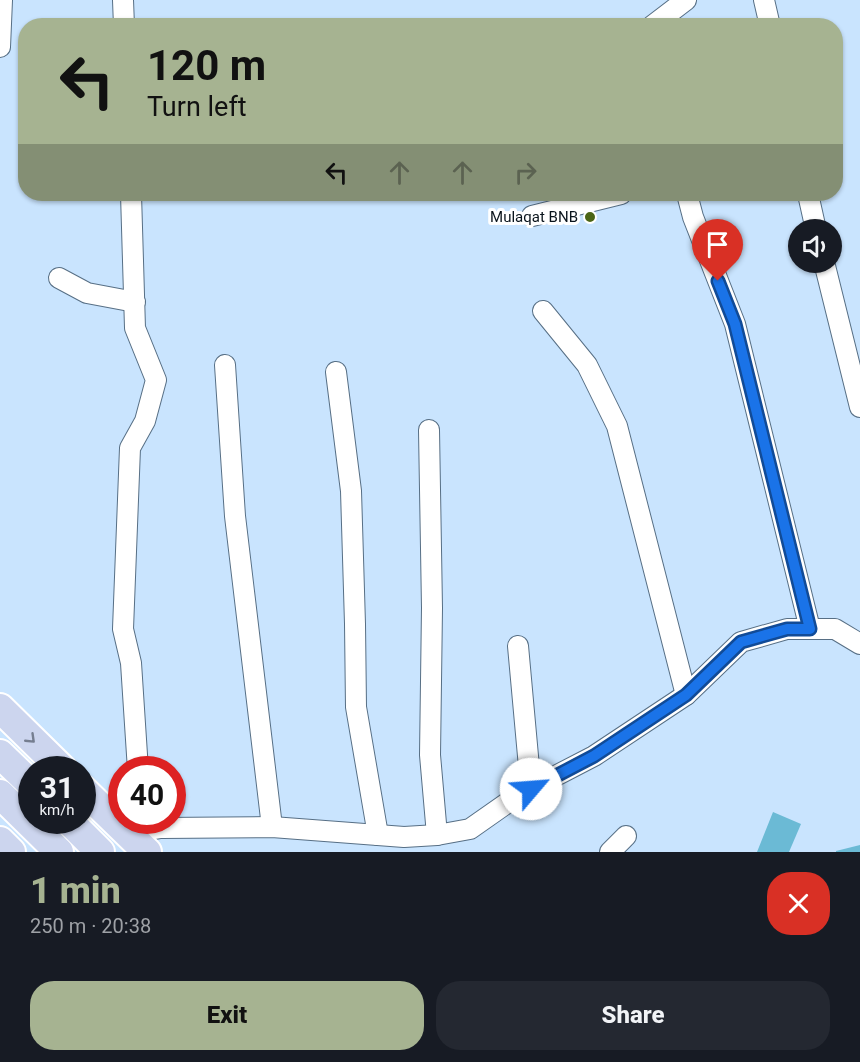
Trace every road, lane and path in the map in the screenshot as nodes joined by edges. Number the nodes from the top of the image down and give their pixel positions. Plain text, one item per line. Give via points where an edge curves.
1 (2, 0) edge
2 (123, 0) edge
3 (686, 0) edge
4 (764, 0) edge
5 (124, 18) edge
6 (662, 18) edge
7 (768, 18) edge
8 (0, 47) edge
9 (131, 201) edge
10 (593, 201) edge
11 (689, 201) edge
12 (810, 201) edge
13 (532, 216) dead end
14 (814, 219) edge
15 (827, 273) edge
16 (59, 278) dead end
17 (135, 302) junction
18 (543, 311) dead end
19 (225, 365) dead end
20 (336, 372) dead end
21 (860, 407) edge
22 (429, 430) dead end
23 (810, 629) junction
24 (857, 638) edge
25 (518, 646) dead end
26 (686, 695) junction
27 (0, 708) edge
28 (0, 754) edge
29 (49, 756) edge
30 (137, 756) edge
31 (18, 771) edge
32 (531, 789) junction
33 (0, 794) edge
34 (96, 800) edge
35 (272, 827) junction
36 (82, 834) edge
37 (378, 835) junction
38 (437, 835) junction
39 (142, 836) edge
40 (626, 836) dead end
41 (0, 841) edge
42 (11, 852) edge
43 (59, 852) edge
44 (99, 852) edge
45 (610, 852) edge

1 - 8 street
2 - 5 street
3 - 6 street
4 - 7 street
9 - 17 street
10 - 13 street
11 - 23 street via 735,324
12 - 14 street
15 - 21 street
16 - 17 street via 87,293
17 - 30 street via 135,328 156,380 145,421 130,448 123,629 131,663
18 - 26 street via 587,365 617,426
19 - 35 street via 235,516
20 - 37 street via 351,491 356,707
22 - 38 street via 430,755
23 - 24 street via 835,629
23 - 26 street via 787,629 741,642
25 - 32 street
26 - 32 street via 594,756
27 -> 29 highway
28 - 31 highway
32 - 38 street via 471,829
33 - 43 highway
34 - 39 highway
35 - 37 street
35 - 39 street via 161,828
36 - 44 highway
37 - 38 street
40 - 45 street
41 - 42 highway

